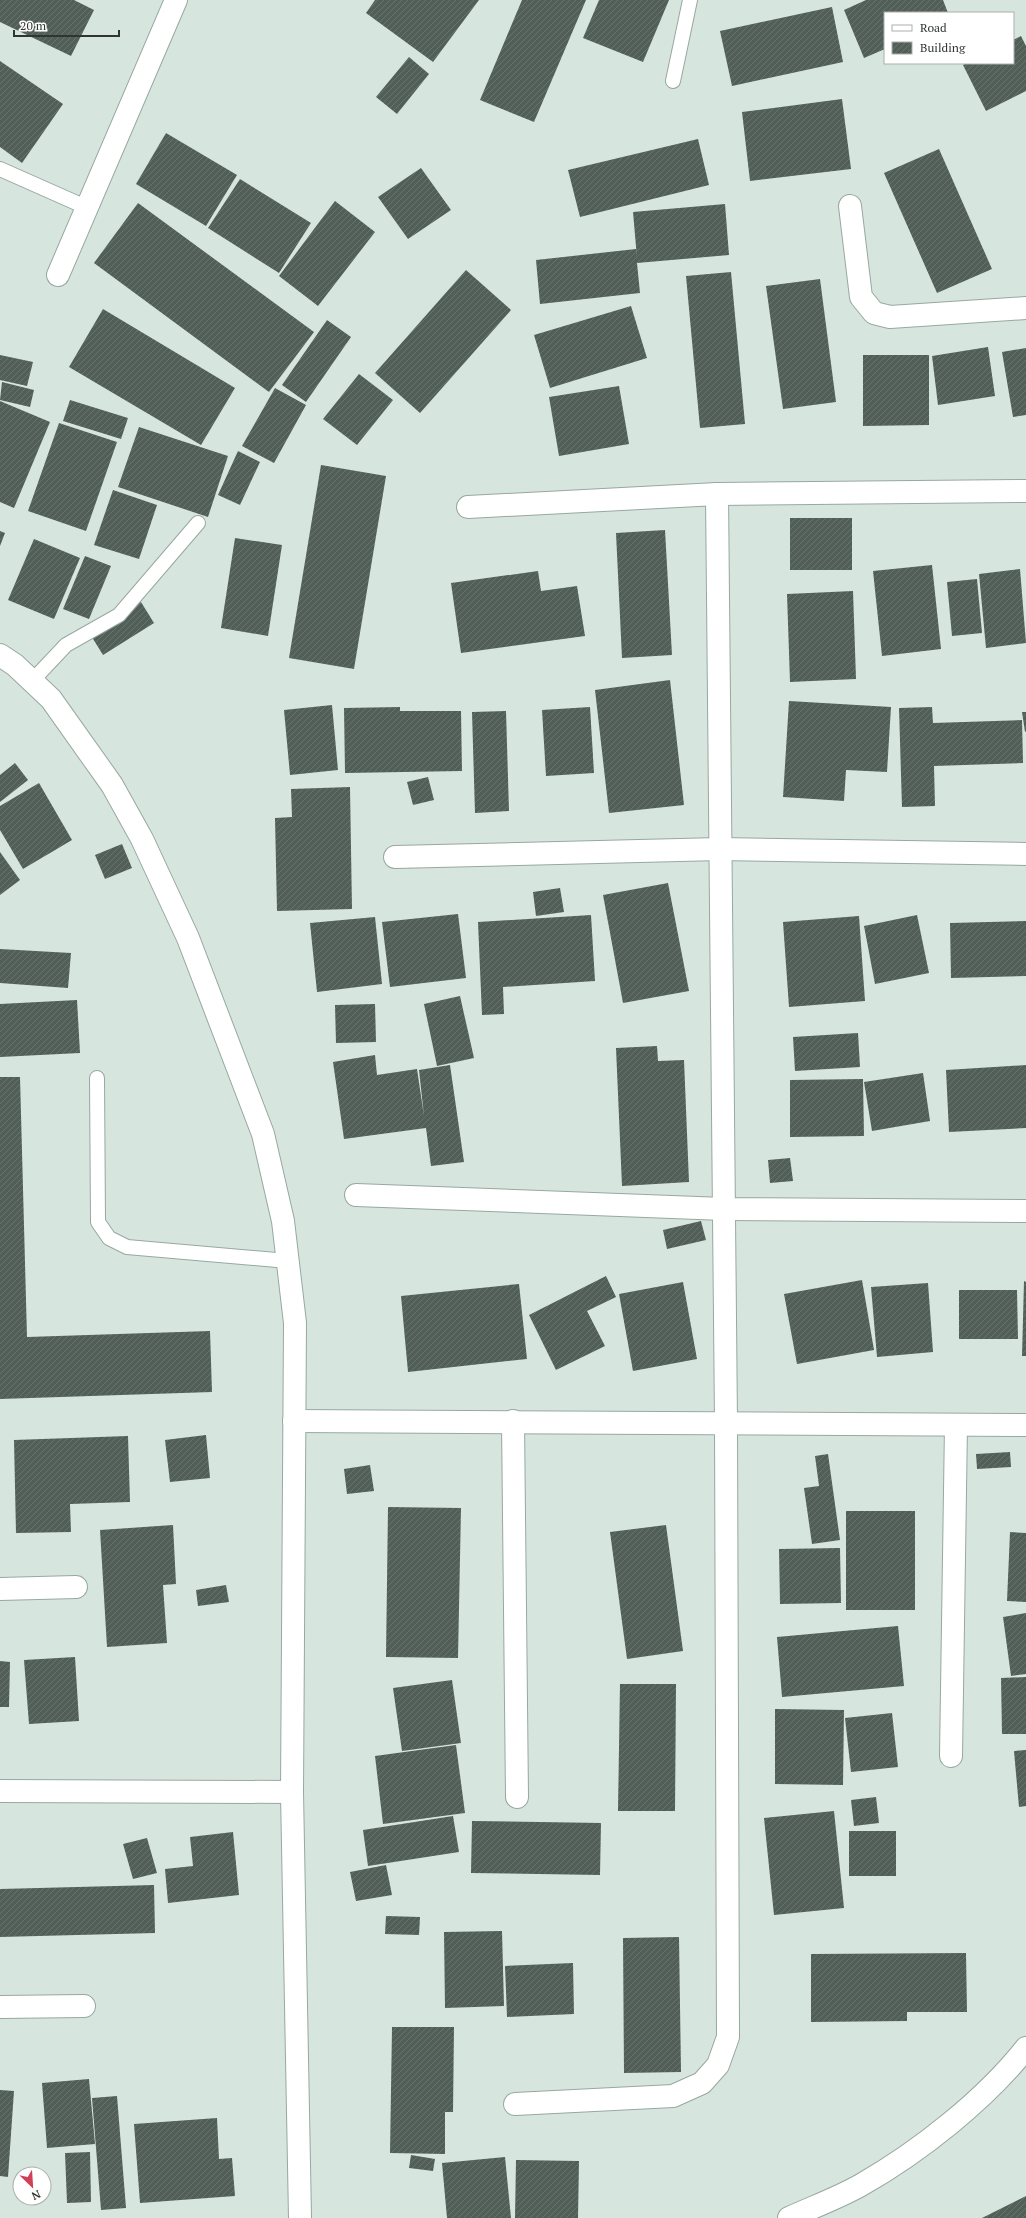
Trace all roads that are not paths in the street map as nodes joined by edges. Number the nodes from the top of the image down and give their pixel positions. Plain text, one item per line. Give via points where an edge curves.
1 (176, 0) edge
2 (690, 0) edge
3 (673, 81) dead end
4 (0, 169) edge
5 (850, 206) dead end
6 (88, 208) junction
7 (58, 275) dead end
8 (1026, 308) edge
9 (1026, 491) edge
10 (717, 494) junction
11 (468, 507) dead end
12 (198, 524) dead end
13 (0, 655) edge
14 (32, 681) junction
15 (720, 849) junction
16 (1026, 854) edge
17 (395, 858) dead end
18 (97, 1078) dead end
19 (356, 1195) dead end
20 (724, 1209) junction
21 (1026, 1211) edge
22 (288, 1261) junction
23 (294, 1421) junction
24 (513, 1422) junction
25 (726, 1422) junction
26 (956, 1425) junction
27 (1026, 1426) edge
28 (76, 1588) dead end
29 (0, 1589) edge
30 (951, 1756) dead end
31 (0, 1791) edge
32 (292, 1792) junction
33 (516, 1797) dead end
34 (84, 2006) dead end
35 (0, 2007) edge
36 (1026, 2048) edge
37 (515, 2104) dead end
38 (300, 2218) edge
39 (789, 2218) edge

1 - 6 street
2 - 3 lane
4 - 6 lane
5 - 8 street via 861,297 874,312 890,317
6 - 7 street
9 - 10 street
10 - 11 street
10 - 15 street
12 - 14 lane via 119,615 66,645
13 - 14 street via 15,664
14 - 22 street via 51,699 112,785 142,839 188,938 263,1134 283,1220
15 - 16 street
15 - 17 street
15 - 20 street
18 - 22 lane via 98,1222 109,1238 127,1247
19 - 20 street
20 - 21 street
20 - 25 street
22 - 23 street via 296,1323
23 - 24 street
23 - 32 street
24 - 25 street
24 - 33 street
25 - 26 street
25 - 37 street via 728,2037 718,2065 702,2082 673,2096
26 - 27 street
26 - 30 street
28 - 29 street
31 - 32 street
32 - 38 street
34 - 35 street
36 - 39 street via 1013,2064 940,2134 861,2185

